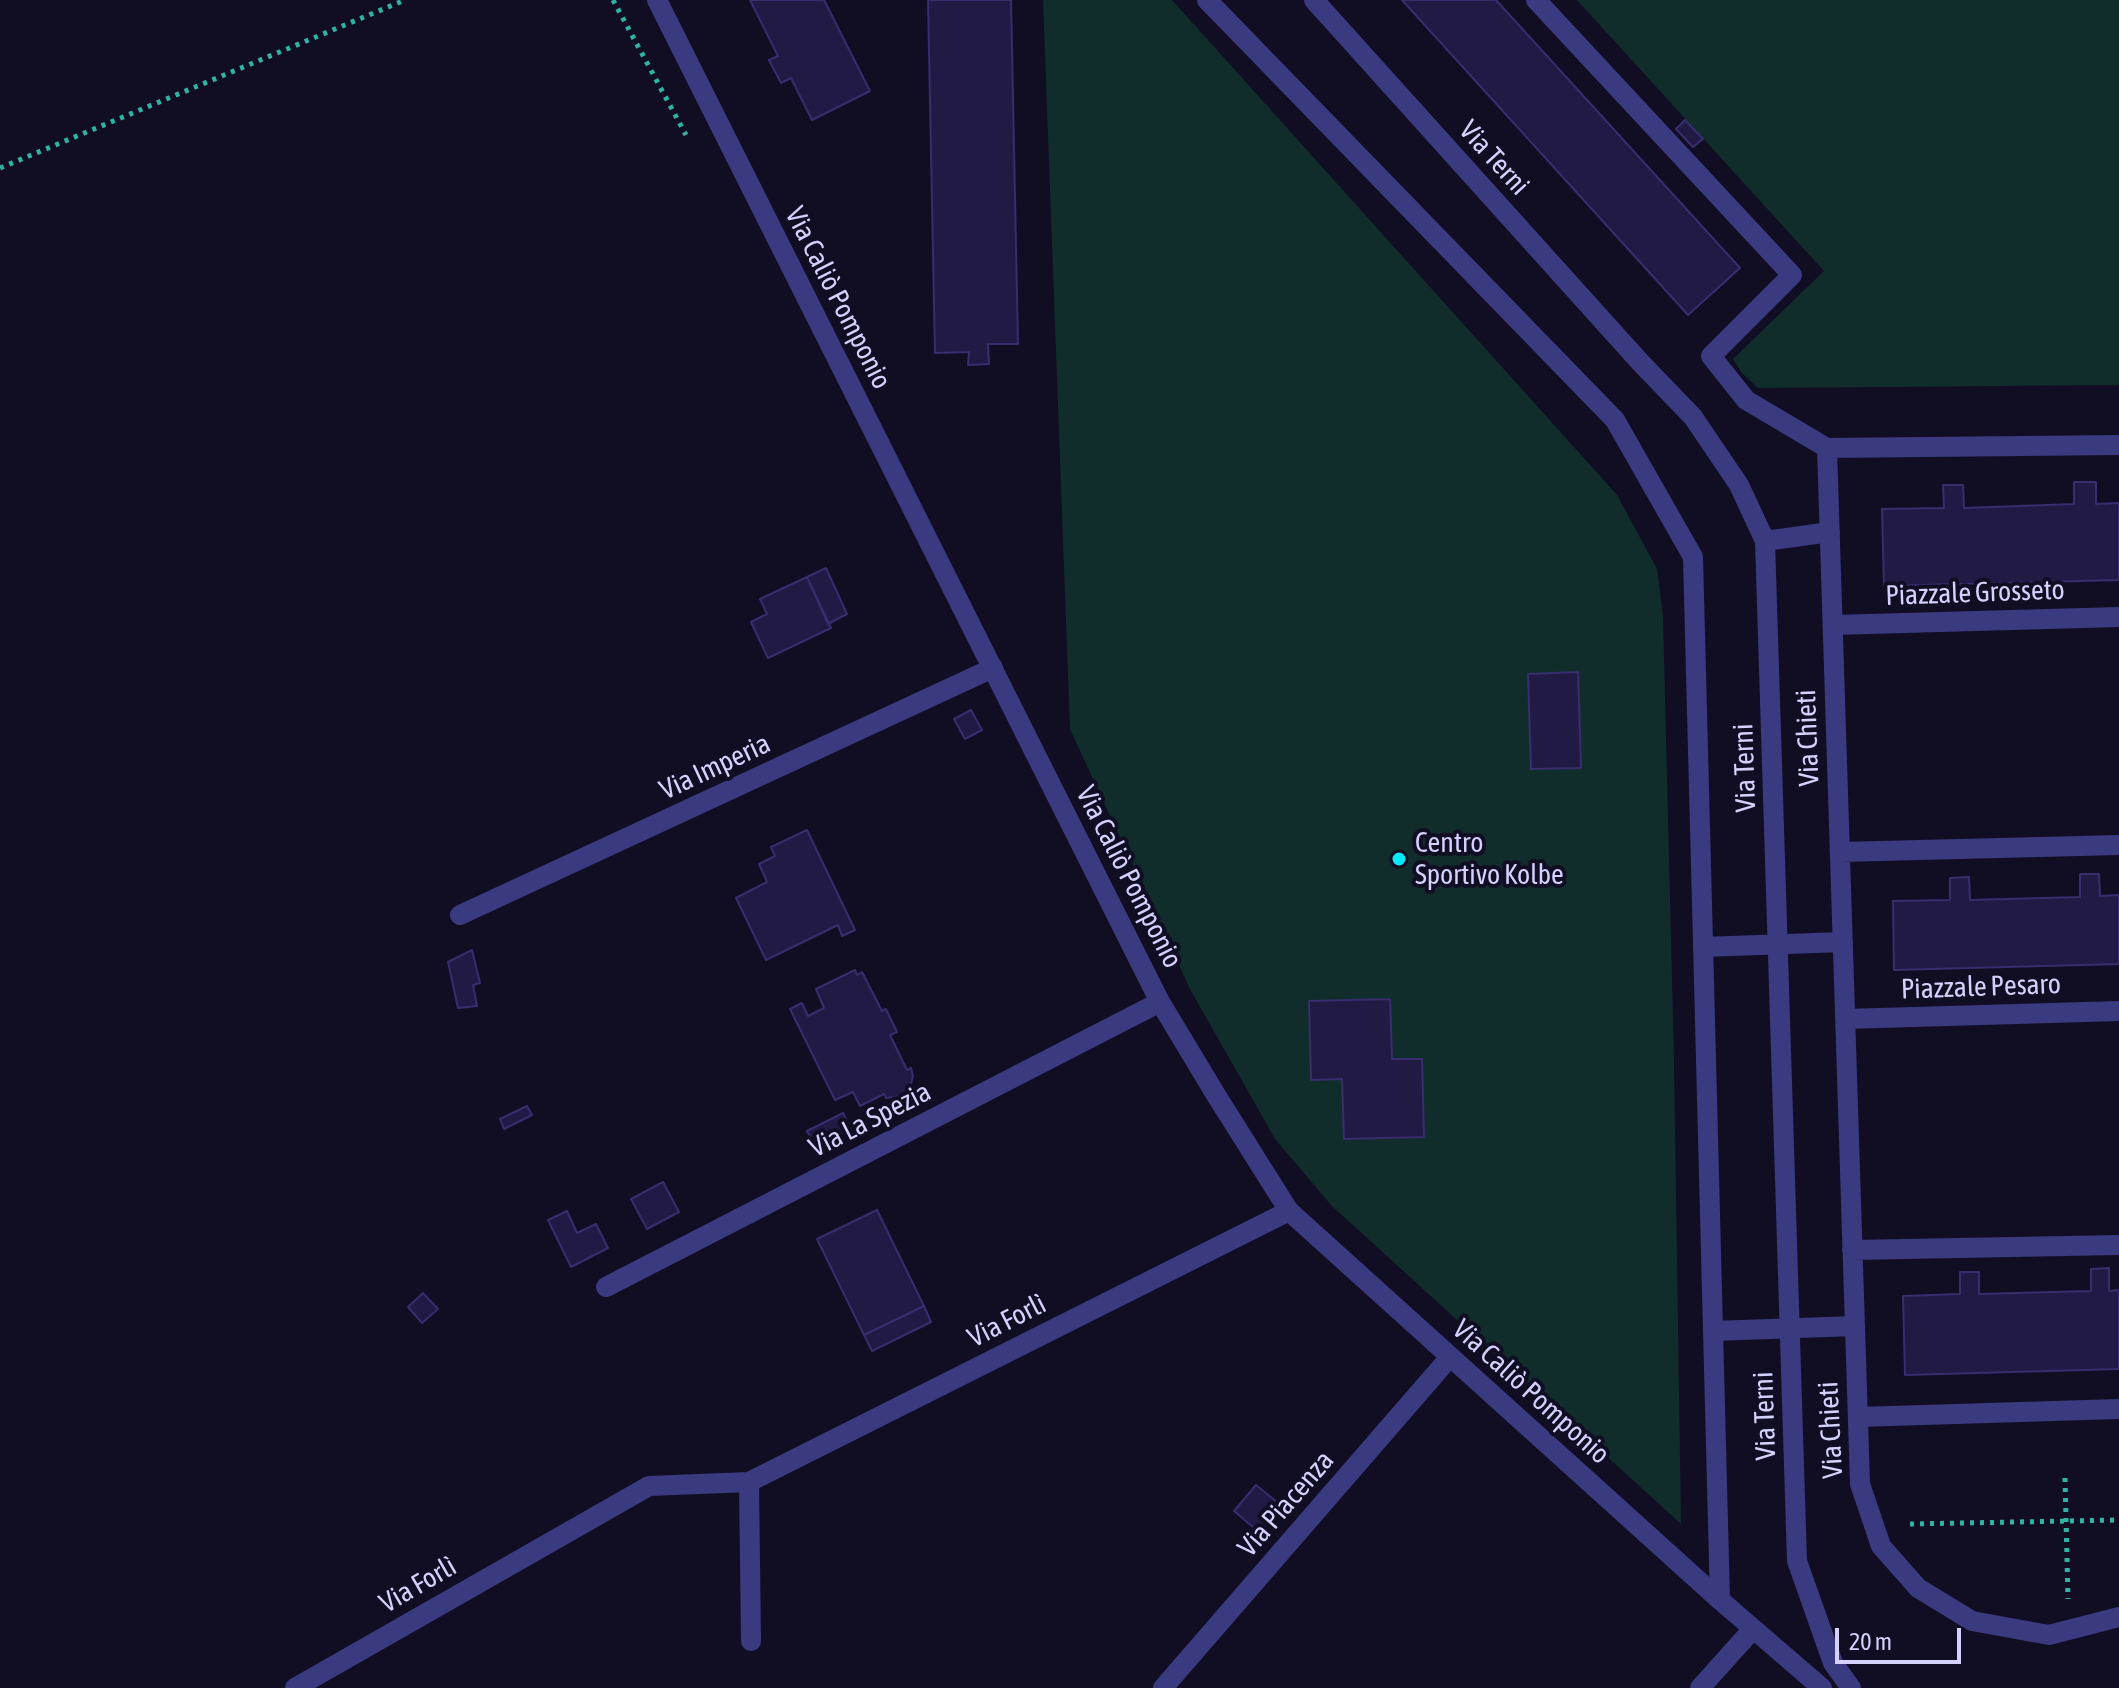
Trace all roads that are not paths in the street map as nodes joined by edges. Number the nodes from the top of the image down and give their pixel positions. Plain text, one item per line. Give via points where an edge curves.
1 (657, 0) edge
2 (1207, 0) edge
3 (1314, 0) edge
4 (1536, 0) edge
5 (2119, 445) edge
6 (1827, 448) junction
7 (1830, 532) junction
8 (1765, 541) junction
9 (2119, 617) edge
10 (1833, 625) junction
11 (993, 668) junction
12 (2119, 845) edge
13 (1840, 852) junction
14 (460, 915) dead end
15 (1843, 942) junction
16 (1779, 945) junction
17 (1703, 947) junction
18 (1160, 1002) junction
19 (2119, 1011) edge
20 (1845, 1019) junction
21 (1289, 1211) junction
22 (2119, 1245) edge
23 (1852, 1250) junction
24 (606, 1287) dead end
25 (1855, 1326) junction
26 (1790, 1328) junction
27 (1713, 1331) junction
28 (1450, 1357) junction
29 (2119, 1409) edge
30 (1858, 1417) junction
31 (749, 1482) junction
32 (1720, 1600) junction
33 (2119, 1617) edge
34 (1753, 1629) junction
35 (751, 1641) dead end
36 (295, 1688) edge
37 (1163, 1688) edge
38 (1700, 1688) edge
39 (1822, 1688) edge
40 (1851, 1688) edge

1 - 11 street, Via Caliò Pomponio
2 - 17 street, Via Terni via 1615,420 1693,557
3 - 8 street, Via Terni via 1693,417 1739,485
4 - 6 street via 1792,275 1711,356 1746,400
5 - 6 street
6 - 7 street, Via Chieti
7 - 8 street
7 - 10 street, Via Chieti
8 - 16 street, Via Terni
9 - 10 street, Piazzale Grosseto
10 - 13 street, Via Chieti
11 - 14 street, Via Imperia
11 - 18 street, Via Caliò Pomponio
12 - 13 street
13 - 15 street, Via Chieti
15 - 16 street
15 - 20 street, Via Chieti
16 - 17 street
16 - 26 street, Via Terni
17 - 27 street, Via Terni
18 - 21 street, Via Caliò Pomponio
18 - 24 street, Via La Spezia
19 - 20 street, Piazzale Pesaro
20 - 23 street, Via Chieti
21 - 28 street, Via Caliò Pomponio
21 - 31 street, Via Forlì
22 - 23 street
23 - 25 street, Via Chieti
25 - 26 street
25 - 30 street, Via Chieti
26 - 27 street
26 - 40 street, Via Terni via 1797,1561 1833,1663
27 - 32 street, Via Terni
28 - 32 street, Via Caliò Pomponio
28 - 37 street, Via Piacenza
29 - 30 street
30 - 33 street, Via Chieti via 1860,1484 1881,1546 1918,1588 1972,1621 2049,1635
31 - 35 street
31 - 36 street, Via Forlì via 649,1486
32 - 34 street, Via Caliò Pomponio
34 - 38 street
34 - 39 street, Via Caliò Pomponio

